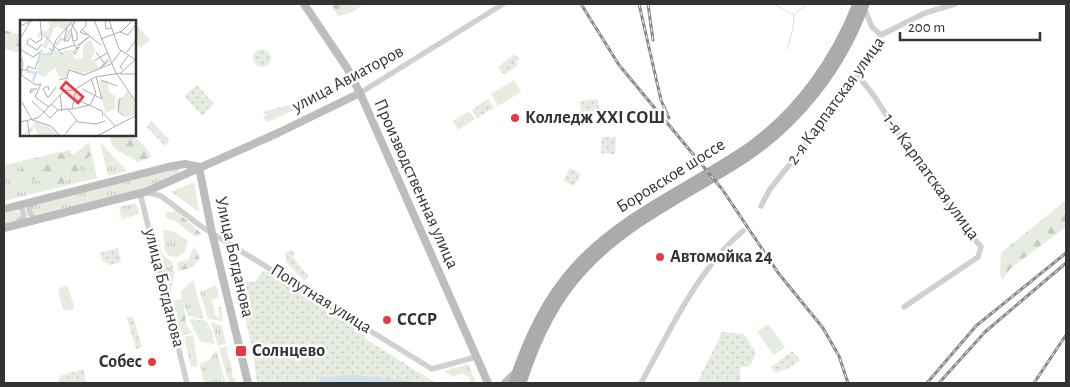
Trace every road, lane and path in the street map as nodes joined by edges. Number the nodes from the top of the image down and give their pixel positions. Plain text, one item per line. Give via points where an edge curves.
1 (304, 4) edge
2 (503, 4) edge
3 (955, 4) edge
4 (862, 5) edge
5 (881, 35) junction
6 (856, 74) junction
7 (360, 93) junction
8 (199, 166) junction
9 (142, 192) junction
10 (35, 200) junction
11 (13, 206) junction
12 (761, 206) dead end
13 (4, 209) edge
14 (41, 219) junction
15 (18, 224) junction
16 (4, 228) edge
17 (743, 231) dead end
18 (212, 233) junction
19 (904, 306) dead end
20 (476, 357) junction
21 (517, 372) junction
22 (489, 382) edge
23 (187, 383) edge
24 (248, 383) edge
25 (505, 383) edge
26 (513, 383) edge
27 (522, 383) edge
28 (641, 383) edge

1 - 7 street, Производственная улица
2 - 7 street, улица Авиаторов
3 - 5 street, 2-я Карпатская улица via 925,12
4 - 5 street via 872,27
4 - 21 main road, Боровское шоссе via 827,63 781,119 748,147 622,226 575,267 546,306
4 - 27 main road, Боровское шоссе via 852,37 827,78 782,129 744,159 625,233 580,272 545,327
5 - 6 street, 2-я Карпатская улица
6 - 12 street, 2-я Карпатская улица via 770,189
6 - 19 street, 1-я Карпатская улица via 931,184 981,247 978,257
7 - 8 street, улица Авиаторов via 278,133
7 - 20 street, Производственная улица
8 - 9 street, улица Авиаторов via 190,173
8 - 10 street, улица Авиаторов via 168,167
8 - 18 street, Улица Богданова
9 - 14 street, улица Авиаторов
9 - 18 street, Попутная улица via 161,196
9 - 23 street, улица Богданова
10 - 11 street, улица Авиаторов
10 - 14 street via 29,212
11 - 13 street, улица Авиаторов
11 - 15 street via 23,212 24,219
14 - 15 street, улица Авиаторов
15 - 16 street, улица Авиаторов
17 - 28 street via 715,258 670,329
18 - 20 street, Попутная улица via 432,369
18 - 24 street, Улица Богданова
20 - 22 street, Производственная улица
21 - 25 street
21 - 26 main road, Боровское шоссе

